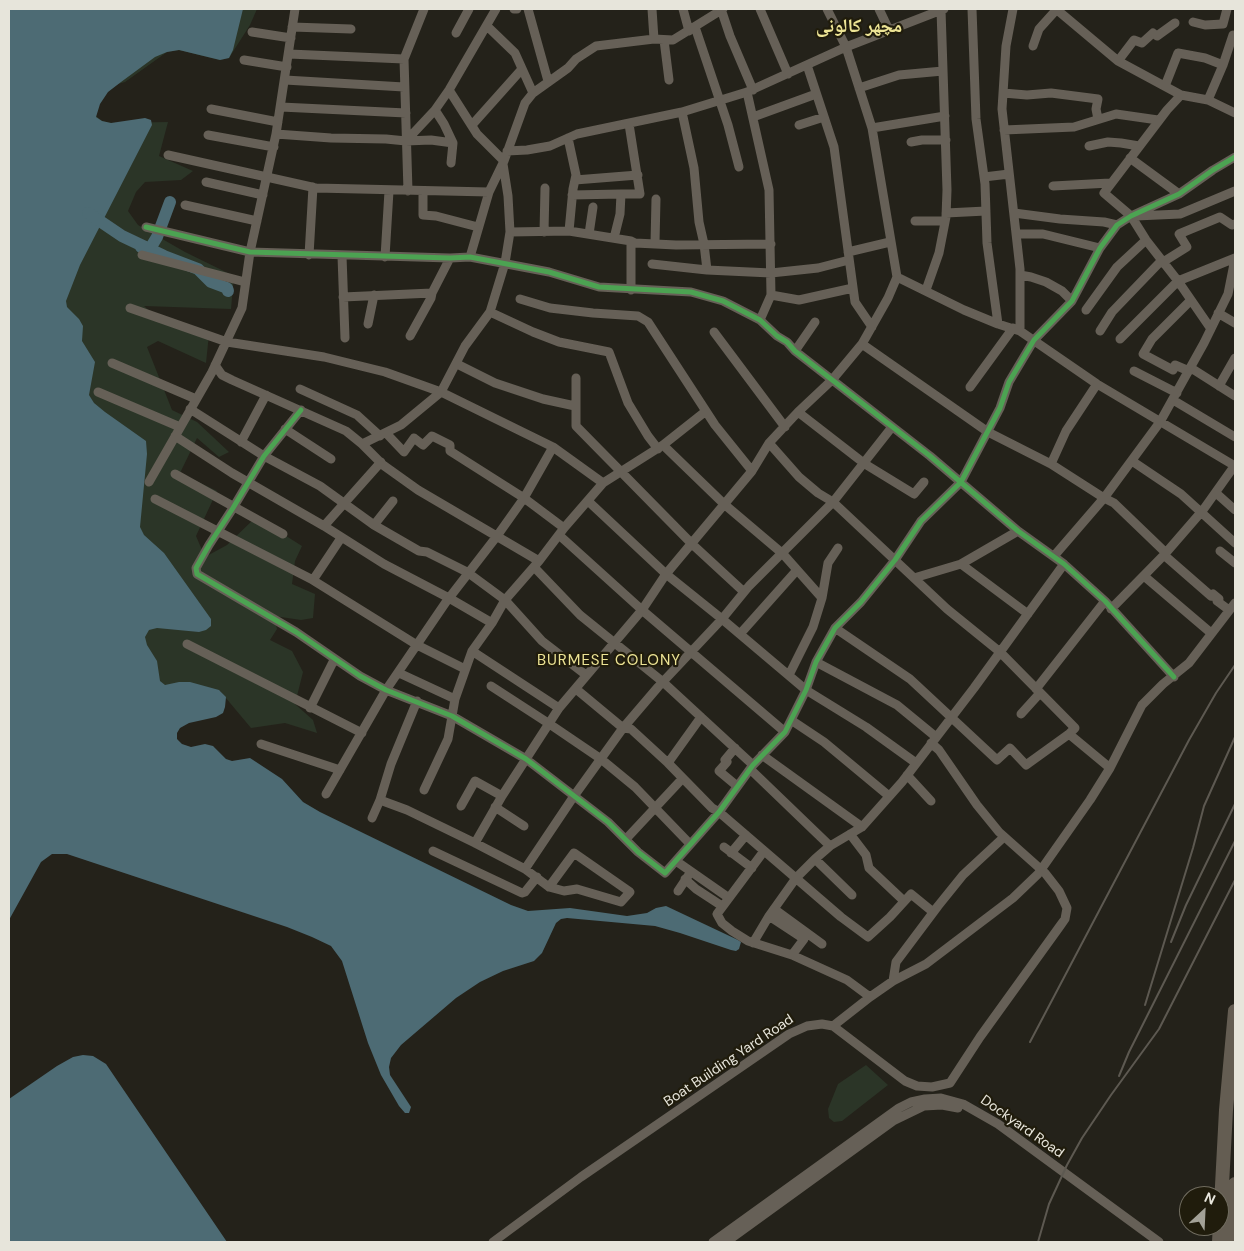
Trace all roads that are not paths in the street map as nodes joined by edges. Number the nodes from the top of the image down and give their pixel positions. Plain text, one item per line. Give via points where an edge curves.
1 (295, 9) edge
2 (424, 9) edge
3 (469, 9) edge
4 (496, 9) edge
5 (528, 9) edge
6 (652, 9) edge
7 (683, 9) edge
8 (722, 9) edge
9 (760, 9) edge
10 (827, 9) edge
11 (879, 9) edge
12 (942, 9) edge
13 (972, 9) edge
14 (1013, 9) edge
15 (1056, 9) edge
16 (1228, 9) edge
17 (922, 13) edge
18 (1192, 22) dead end
19 (1175, 24) dead end
20 (487, 26) junction
21 (292, 27) junction
22 (351, 29) dead end
23 (692, 29) junction
24 (889, 30) junction
25 (252, 32) dead end
26 (456, 33) dead end
27 (1235, 36) edge
28 (291, 38) junction
29 (654, 39) junction
30 (664, 40) junction
31 (1033, 46) dead end
32 (846, 47) junction
33 (289, 54) junction
34 (404, 58) junction
35 (244, 60) dead end
36 (1118, 61) junction
37 (807, 65) junction
38 (1223, 65) junction
39 (287, 67) junction
40 (522, 70) junction
41 (943, 71) junction
42 (788, 74) junction
43 (285, 80) junction
44 (669, 80) dead end
45 (548, 82) junction
46 (1165, 86) junction
47 (404, 87) junction
48 (859, 88) junction
49 (449, 90) junction
50 (750, 91) junction
51 (1003, 92) junction
52 (533, 93) junction
53 (816, 94) junction
54 (1181, 95) junction
55 (1208, 100) junction
56 (719, 101) junction
57 (281, 107) junction
58 (211, 109) dead end
59 (435, 110) junction
60 (682, 112) junction
61 (406, 113) junction
62 (1235, 113) edge
63 (945, 116) junction
64 (753, 117) junction
65 (824, 117) junction
66 (1098, 119) junction
67 (1158, 120) junction
68 (278, 122) junction
69 (629, 124) junction
70 (472, 125) junction
71 (799, 125) dead end
72 (872, 128) junction
73 (1004, 130) junction
74 (276, 134) junction
75 (208, 135) dead end
76 (568, 138) junction
77 (946, 140) junction
78 (406, 141) junction
79 (911, 142) dead end
80 (453, 143) junction
81 (1089, 146) dead end
82 (1139, 146) junction
83 (274, 147) junction
84 (507, 151) junction
85 (168, 155) dead end
86 (1130, 158) junction
87 (1235, 158) edge
88 (451, 163) dead end
89 (504, 163) junction
90 (739, 167) dead end
91 (1009, 174) junction
92 (638, 175) junction
93 (984, 176) junction
94 (267, 177) junction
95 (575, 180) junction
96 (206, 182) dead end
97 (1110, 183) junction
98 (1053, 186) dead end
99 (313, 187) junction
100 (545, 188) dead end
101 (389, 191) junction
102 (408, 191) junction
103 (423, 191) junction
104 (1235, 191) edge
105 (489, 192) junction
106 (621, 194) junction
107 (1179, 194) junction
108 (263, 195) junction
109 (572, 196) junction
110 (656, 199) dead end
111 (185, 205) dead end
112 (593, 207) dead end
113 (986, 211) junction
114 (1014, 213) junction
115 (1131, 216) junction
116 (946, 217) junction
117 (257, 221) junction
118 (915, 221) dead end
119 (1235, 224) edge
120 (1118, 225) junction
121 (146, 227) dead end
122 (478, 227) junction
123 (569, 231) junction
124 (510, 232) junction
125 (544, 232) junction
126 (588, 234) junction
127 (1016, 234) junction
128 (614, 238) junction
129 (631, 240) junction
130 (1146, 240) junction
131 (890, 242) junction
132 (654, 243) junction
133 (704, 244) junction
134 (771, 244) junction
135 (1100, 248) junction
136 (250, 252) junction
137 (142, 255) dead end
138 (309, 255) junction
139 (342, 256) junction
140 (849, 256) junction
141 (385, 257) junction
142 (470, 257) junction
143 (450, 258) junction
144 (1235, 259) edge
145 (1162, 261) junction
146 (505, 263) junction
147 (652, 264) dead end
148 (707, 270) junction
149 (771, 273) junction
150 (1020, 275) junction
151 (897, 277) junction
152 (1178, 281) junction
153 (245, 282) junction
154 (853, 288) junction
155 (631, 290) junction
156 (926, 290) junction
157 (1232, 290) edge
158 (432, 293) junction
159 (374, 295) junction
160 (771, 295) junction
161 (343, 297) junction
162 (520, 299) dead end
163 (1191, 300) junction
164 (1072, 301) junction
165 (130, 308) dead end
166 (1086, 310) dead end
167 (490, 312) junction
168 (1218, 313) junction
169 (760, 320) junction
170 (815, 322) dead end
171 (1235, 323) edge
172 (368, 324) dead end
173 (998, 324) junction
174 (872, 327) junction
175 (1017, 329) junction
176 (1211, 329) junction
177 (1100, 331) dead end
178 (714, 332) dead end
179 (410, 336) dead end
180 (345, 338) dead end
181 (1120, 339) dead end
182 (1034, 340) junction
183 (226, 342) junction
184 (862, 344) junction
185 (795, 351) junction
186 (1235, 358) edge
187 (112, 363) dead end
188 (457, 364) junction
189 (215, 365) junction
190 (1190, 370) junction
191 (1134, 371) dead end
192 (576, 378) dead end
193 (832, 380) junction
194 (1097, 384) junction
195 (1219, 386) junction
196 (970, 387) dead end
197 (300, 389) dead end
198 (98, 392) dead end
199 (442, 392) junction
200 (266, 395) junction
201 (1235, 396) edge
202 (1175, 397) junction
203 (196, 399) junction
204 (575, 406) junction
205 (190, 409) junction
206 (301, 410) junction
207 (706, 411) junction
208 (798, 412) junction
209 (1160, 422) junction
210 (180, 427) junction
211 (785, 427) junction
212 (892, 427) junction
213 (285, 430) junction
214 (988, 432) junction
215 (383, 434) junction
216 (175, 436) junction
217 (1235, 437) edge
218 (241, 442) junction
219 (769, 443) junction
220 (362, 444) junction
221 (553, 447) junction
222 (660, 447) junction
223 (264, 456) junction
224 (331, 459) dead end
225 (1132, 460) junction
226 (381, 462) junction
227 (865, 464) junction
228 (1051, 464) junction
229 (1235, 466) edge
230 (752, 471) junction
231 (623, 472) junction
232 (175, 474) dead end
233 (149, 482) dead end
234 (248, 482) junction
235 (924, 482) dead end
236 (961, 482) junction
237 (603, 483) junction
238 (1216, 492) junction
239 (524, 498) junction
240 (1104, 498) junction
241 (155, 499) dead end
242 (588, 500) junction
243 (393, 501) dead end
244 (833, 502) junction
245 (345, 503) junction
246 (724, 504) junction
247 (233, 508) junction
248 (1235, 510) edge
249 (1201, 513) junction
250 (374, 524) junction
251 (324, 526) junction
252 (218, 530) junction
253 (1018, 531) junction
254 (562, 532) junction
255 (283, 534) dead end
256 (497, 536) junction
257 (341, 538) junction
258 (692, 544) junction
259 (1235, 544) edge
260 (838, 548) dead end
261 (1220, 551) dead end
262 (783, 554) junction
263 (1165, 554) junction
264 (1054, 556) junction
265 (895, 560) junction
266 (1235, 563) edge
267 (537, 564) junction
268 (961, 564) junction
269 (1064, 564) junction
270 (797, 570) junction
271 (467, 572) junction
272 (666, 574) junction
273 (1144, 576) junction
274 (914, 578) junction
275 (313, 580) junction
276 (744, 592) junction
277 (449, 598) junction
278 (822, 598) junction
279 (505, 600) junction
280 (1108, 605) junction
281 (1232, 607) edge
282 (642, 610) junction
283 (1028, 614) junction
284 (722, 619) junction
285 (492, 623) junction
286 (835, 628) junction
287 (1211, 633) junction
288 (740, 634) junction
289 (615, 642) junction
290 (187, 644) dead end
291 (416, 645) junction
292 (472, 650) junction
293 (1000, 652) junction
294 (692, 653) junction
295 (334, 660) junction
296 (816, 662) junction
297 (466, 669) junction
298 (399, 672) junction
299 (586, 675) junction
300 (789, 675) junction
301 (1174, 677) junction
302 (663, 682) junction
303 (490, 686) dead end
304 (576, 688) junction
305 (386, 690) junction
306 (806, 690) junction
307 (1038, 691) junction
308 (455, 699) junction
309 (417, 701) junction
310 (310, 708) junction
311 (559, 708) junction
312 (1021, 714) dead end
313 (452, 716) junction
314 (701, 717) junction
315 (951, 717) junction
316 (791, 720) junction
317 (548, 723) junction
318 (623, 728) junction
319 (362, 732) junction
320 (785, 732) junction
321 (1069, 734) junction
322 (933, 740) junction
323 (261, 744) dead end
324 (735, 748) junction
325 (762, 755) junction
326 (526, 759) junction
327 (601, 759) junction
328 (668, 763) junction
329 (916, 763) junction
330 (752, 767) junction
331 (1110, 768) junction
332 (340, 770) junction
333 (907, 775) junction
334 (682, 779) junction
335 (737, 786) junction
336 (424, 790) dead end
337 (326, 794) dead end
338 (502, 796) junction
339 (574, 796) junction
340 (889, 796) junction
341 (380, 800) junction
342 (930, 801) dead end
343 (461, 806) dead end
344 (495, 807) junction
345 (655, 808) junction
346 (719, 812) junction
347 (372, 818) dead end
348 (524, 826) dead end
349 (862, 827) junction
350 (850, 834) junction
351 (746, 835) junction
352 (1004, 836) junction
353 (626, 839) junction
354 (475, 843) junction
355 (690, 844) junction
356 (830, 846) junction
357 (433, 851) dead end
358 (764, 851) junction
359 (815, 859) junction
360 (676, 861) junction
361 (752, 868) junction
362 (525, 869) junction
363 (1042, 869) junction
364 (692, 872) junction
365 (537, 877) junction
366 (796, 878) junction
367 (685, 880) junction
368 (549, 887) junction
369 (678, 891) dead end
370 (852, 894) dead end
371 (729, 898) junction
372 (904, 901) junction
373 (722, 906) junction
374 (771, 912) junction
375 (933, 912) junction
376 (753, 943) junction
377 (822, 944) dead end
378 (792, 955) junction
379 (893, 981) junction
380 (870, 997) junction
381 (1235, 1011) edge
382 (833, 1026) junction
383 (1235, 1184) edge
384 (1218, 1239) edge
385 (494, 1242) edge
386 (713, 1242) edge
387 (726, 1242) edge
388 (1150, 1242) edge
389 (1159, 1242) edge
390 (1233, 1242) edge

1 - 21 street
2 - 34 street
3 - 26 street
4 - 20 street
5 - 45 street
6 - 29 street
7 - 23 street
8 - 23 street
8 - 50 street
9 - 42 street
10 - 32 street
11 - 24 street
12 - 17 street
12 - 41 street
13 - 93 street via 976,119
14 - 51 street via 1006,46
15 - 31 street via 1039,30
15 - 36 street
16 - 18 street via 1223,24
17 - 24 street
19 - 36 street via 1142,43 1134,40
20 - 40 street via 515,53
20 - 49 street
21 - 22 street
21 - 28 street
23 - 30 street via 673,40
23 - 56 street
24 - 32 street
25 - 28 street
27 - 38 street
28 - 33 street
29 - 30 street
29 - 45 street via 596,46
30 - 44 street
32 - 37 street
32 - 48 street
33 - 34 street
33 - 39 street
34 - 47 street
35 - 39 street
36 - 46 street
37 - 42 street
37 - 53 street
38 - 46 street via 1178,53
38 - 55 street
39 - 43 street
40 - 52 street
40 - 70 street
41 - 48 street via 899,75
41 - 63 street
42 - 50 street
43 - 47 street
43 - 57 street
45 - 52 street
46 - 54 street
47 - 61 street
48 - 72 street
49 - 59 street
49 - 70 street
50 - 56 street
50 - 64 street
51 - 66 street via 1051,93 1098,99
51 - 73 street
52 - 84 street via 525,103
53 - 64 street
53 - 65 street
54 - 55 street
54 - 67 street
55 - 62 street
56 - 60 street
56 - 90 street
57 - 61 street
57 - 68 street
58 - 68 street
59 - 78 street
59 - 80 street
60 - 69 street
60 - 133 street via 694,168
61 - 78 street
63 - 72 street
63 - 77 street
64 - 134 street via 769,190
65 - 71 street
65 - 140 street via 834,148
66 - 67 street via 1116,114
66 - 73 street via 1074,127
67 - 82 street
68 - 74 street
69 - 76 street via 600,128
69 - 92 street
70 - 89 street
72 - 131 street
73 - 91 street
74 - 78 street
74 - 83 street
75 - 83 street
76 - 84 street via 528,150
76 - 95 street via 576,169
77 - 79 street
77 - 116 street
78 - 80 street
78 - 102 street
80 - 88 street
81 - 82 street via 1121,142
82 - 86 street
83 - 94 street
84 - 89 street
85 - 94 street
86 - 97 street
86 - 107 street
87 - 107 street
89 - 105 street
89 - 124 street
91 - 93 street
91 - 114 street
92 - 95 street
92 - 106 street via 640,194
93 - 113 street
94 - 99 street
94 - 108 street
95 - 109 street
96 - 108 street
97 - 98 street
97 - 115 street via 1104,193
99 - 101 street
99 - 138 street
100 - 125 street
101 - 102 street
101 - 141 street
102 - 103 street
103 - 105 street
103 - 122 street via 423,214
104 - 115 street via 1180,214
105 - 122 street
106 - 109 street
106 - 128 street
107 - 115 street
108 - 117 street
109 - 123 street
110 - 132 street
111 - 117 street
112 - 126 street
113 - 116 street
113 - 173 street
114 - 120 street
114 - 127 street
115 - 120 street
115 - 130 street
116 - 118 street
116 - 156 street
117 - 136 street
119 - 145 street via 1220,217 1180,234 1187,247
120 - 135 street
121 - 136 street
122 - 142 street
123 - 125 street
123 - 126 street
124 - 125 street
124 - 146 street
126 - 128 street
127 - 135 street via 1043,234
127 - 150 street
128 - 129 street
129 - 132 street
129 - 155 street
130 - 145 street
130 - 166 street via 1117,268
131 - 140 street
131 - 151 street
132 - 133 street
133 - 134 street
133 - 148 street
134 - 149 street
135 - 164 street
136 - 138 street
136 - 153 street
137 - 153 street
138 - 139 street
139 - 141 street
139 - 161 street
140 - 149 street via 818,268
140 - 154 street
141 - 143 street
142 - 143 street
142 - 146 street
143 - 158 street
144 - 152 street
144 - 157 street
145 - 152 street
145 - 177 street via 1112,312
146 - 155 street via 599,287
146 - 167 street
147 - 148 street
148 - 149 street
149 - 160 street
150 - 164 street via 1046,282
150 - 175 street
151 - 156 street
151 - 174 street
152 - 163 street
152 - 181 street
153 - 183 street via 242,308
154 - 160 street via 799,300
154 - 174 street via 855,302
155 - 169 street via 698,293 724,301
156 - 173 street
157 - 168 street
158 - 159 street
158 - 179 street
159 - 161 street
159 - 172 street
160 - 169 street
161 - 180 street
162 - 207 street via 550,308 638,316 648,322
163 - 176 street
163 - 190 street via 1152,339 1143,354 1173,370 1175,365
164 - 182 street
165 - 183 street
167 - 188 street via 465,346
167 - 222 street via 559,342 608,352 628,403 648,436
168 - 171 street
168 - 176 street
169 - 185 street
170 - 185 street
173 - 175 street
174 - 184 street
175 - 182 street
175 - 196 street
176 - 190 street
178 - 211 street
182 - 194 street
182 - 214 street via 1009,382
183 - 189 street
183 - 199 street via 324,357 385,372
184 - 193 street
184 - 214 street
185 - 193 street
186 - 195 street
187 - 203 street
188 - 199 street
188 - 204 street via 495,383
189 - 200 street via 222,375
189 - 203 street
190 - 195 street
190 - 202 street
191 - 202 street
192 - 204 street
193 - 208 street
193 - 212 street
194 - 209 street
194 - 228 street via 1066,430
195 - 201 street
197 - 215 street via 357,415
198 - 210 street
199 - 215 street via 401,425
199 - 221 street
200 - 206 street
200 - 218 street
202 - 209 street
202 - 217 street
203 - 205 street
204 - 231 street via 576,426
205 - 210 street
205 - 218 street
206 - 213 street
206 - 220 street via 346,431
207 - 222 street
207 - 230 street
208 - 211 street
208 - 227 street
209 - 225 street
209 - 229 street
210 - 216 street
211 - 219 street
212 - 227 street
212 - 236 street
213 - 223 street
213 - 224 street
214 - 228 street
214 - 236 street
215 - 220 street
215 - 239 street via 404,452 414,438 423,445 432,436 450,445 450,451
216 - 233 street
216 - 234 street
218 - 223 street
219 - 230 street
219 - 244 street via 799,477
220 - 226 street
221 - 237 street
221 - 239 street
222 - 231 street
222 - 246 street
223 - 234 street
223 - 245 street
225 - 240 street
225 - 249 street via 1181,494
226 - 245 street
226 - 256 street via 418,490
227 - 235 street via 914,494
227 - 244 street
228 - 240 street
229 - 238 street
230 - 246 street
231 - 237 street
231 - 258 street
232 - 247 street
234 - 247 street
234 - 251 street
236 - 253 street
236 - 265 street via 921,520
237 - 242 street
238 - 248 street
238 - 249 street
239 - 254 street
239 - 256 street
240 - 263 street via 1114,503
240 - 264 street
241 - 252 street
242 - 254 street
242 - 272 street
243 - 250 street
244 - 262 street
244 - 265 street
245 - 250 street
245 - 251 street
246 - 258 street
246 - 262 street
247 - 252 street
247 - 255 street
249 - 259 street
249 - 263 street
250 - 271 street via 419,552 427,552
251 - 257 street
252 - 275 street
252 - 295 street via 196,568 197,574 296,632
253 - 264 street
253 - 268 street
254 - 267 street
254 - 282 street
256 - 267 street
256 - 271 street
257 - 275 street
257 - 277 street
258 - 272 street
258 - 276 street
260 - 278 street via 828,563
261 - 266 street
262 - 270 street
262 - 276 street
263 - 273 street
263 - 281 street via 1219,599 1217,601
264 - 269 street
265 - 274 street
265 - 286 street
267 - 279 street
267 - 289 street via 580,615
268 - 274 street
268 - 283 street
269 - 280 street
269 - 283 street
270 - 278 street
270 - 288 street
271 - 277 street
271 - 279 street
272 - 282 street
272 - 284 street
273 - 280 street
273 - 287 street
274 - 293 street
275 - 291 street
276 - 284 street
277 - 285 street
277 - 291 street
278 - 300 street via 813,627
279 - 285 street
279 - 299 street via 542,641
280 - 301 street
280 - 307 street
281 - 287 street
282 - 289 street
282 - 294 street
283 - 293 street
284 - 288 street
284 - 294 street
285 - 292 street
286 - 296 street
286 - 315 street via 910,679
287 - 301 street
288 - 300 street
289 - 299 street
289 - 302 street
290 - 310 street
291 - 297 street
291 - 298 street
292 - 297 street
292 - 311 street
293 - 307 street
293 - 315 street
294 - 302 street
294 - 320 street
295 - 305 street
295 - 310 street
296 - 306 street
296 - 322 street via 897,705
297 - 308 street
298 - 305 street
298 - 308 street
299 - 304 street
300 - 306 street
301 - 331 street via 1142,705
302 - 314 street
302 - 318 street
303 - 317 street
304 - 311 street
304 - 318 street
305 - 309 street
305 - 319 street
306 - 316 street
306 - 329 street
307 - 312 street
307 - 321 street via 1075,728
308 - 313 street
309 - 313 street
309 - 341 street
310 - 319 street
311 - 317 street
313 - 326 street
313 - 336 street via 448,739
314 - 324 street
314 - 328 street
315 - 321 street via 997,760 1010,748 1026,766
315 - 322 street
316 - 320 street
316 - 340 street via 824,742
317 - 326 street
317 - 327 street
318 - 327 street
318 - 328 street via 631,728
319 - 332 street
320 - 325 street
321 - 331 street
322 - 329 street
322 - 352 street via 977,805
323 - 332 street
324 - 330 street
324 - 335 street via 720,771
325 - 330 street
325 - 349 street
326 - 338 street
326 - 339 street
327 - 339 street
327 - 345 street
328 - 334 street
329 - 333 street
330 - 335 street
330 - 356 street
331 - 363 street
332 - 337 street
333 - 340 street
333 - 342 street
334 - 345 street
334 - 346 street
335 - 346 street
338 - 343 street via 475,781
338 - 344 street
339 - 353 street
339 - 362 street
340 - 349 street
341 - 347 street
341 - 354 street
344 - 348 street
344 - 354 street
345 - 353 street
345 - 355 street
346 - 351 street
346 - 355 street
349 - 350 street
350 - 356 street
350 - 372 street via 866,855 869,868
351 - 358 street
351 - 361 street via 727,850
352 - 363 street
352 - 375 street via 962,875
353 - 360 street via 665,873
354 - 362 street
355 - 360 street
356 - 359 street
357 - 365 street via 522,893
358 - 361 street
358 - 366 street
359 - 366 street
359 - 370 street
360 - 364 street
361 - 371 street
362 - 365 street
363 - 379 street via 1013,898 926,964
363 - 382 street via 1065,901 1065,919 950,1083 932,1087 905,1081
364 - 367 street
364 - 371 street
365 - 368 street
366 - 372 street via 868,937
366 - 374 street
367 - 369 street
367 - 373 street
368 - 368 street via 564,891 578,889 621,902 630,892 574,853
371 - 373 street
372 - 375 street via 911,894
373 - 376 street via 717,914 722,923
374 - 376 street
374 - 377 street
374 - 378 street via 804,940
375 - 379 street via 896,962
376 - 378 street
378 - 380 street via 847,980
379 - 380 street
380 - 382 street
381 - 384 highway
382 - 385 street, Boat Building Yard Road via 807,1026 789,1034 581,1177
383 - 390 highway
386 - 389 street, Dockyard Road via 899,1108 941,1098 963,1104 998,1124
387 - 388 street, Dockyard Road via 893,1121 924,1106 942,1105 961,1109 995,1129

